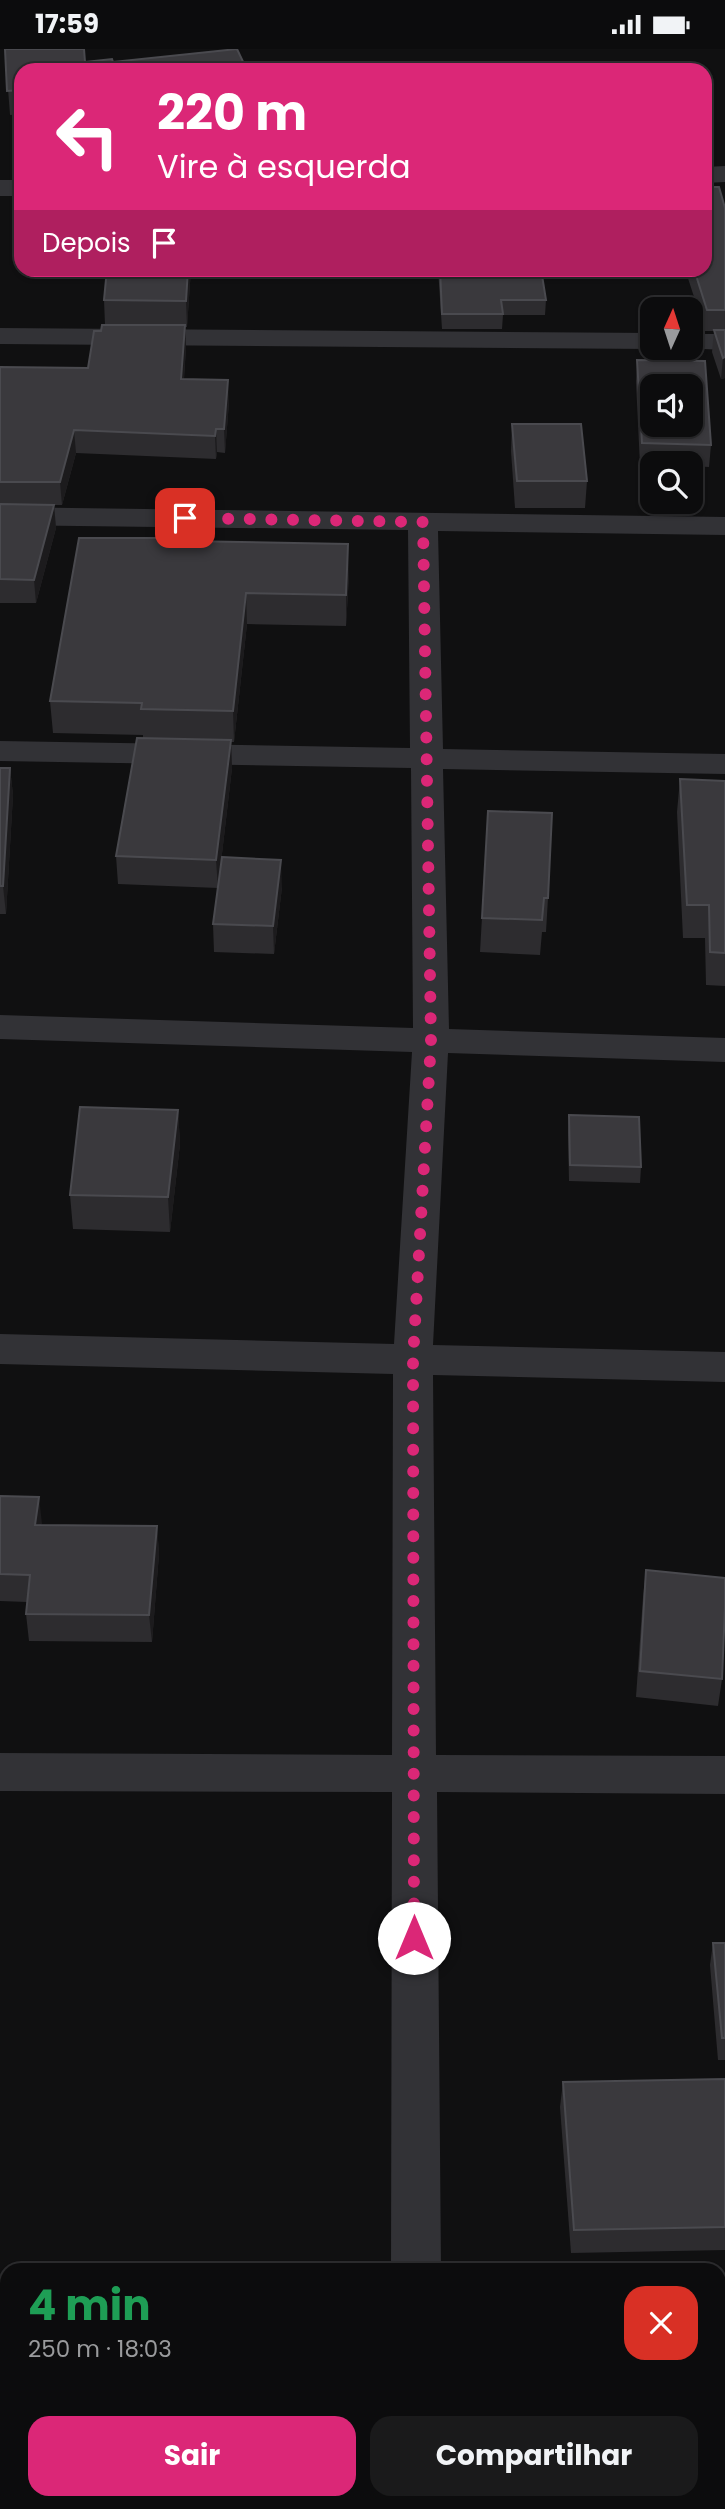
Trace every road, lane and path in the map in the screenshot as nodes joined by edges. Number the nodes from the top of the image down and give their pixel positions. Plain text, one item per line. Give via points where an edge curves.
1 (0, 336) edge
2 (640, 341) edge
3 (704, 342) edge
4 (725, 342) edge
5 (0, 516) edge
6 (423, 522) junction
7 (725, 526) edge
8 (0, 751) edge
9 (428, 759) junction
10 (725, 764) edge
11 (0, 1027) edge
12 (431, 1041) junction
13 (725, 1050) edge
14 (0, 1349) edge
15 (413, 1359) junction
16 (725, 1367) edge
17 (0, 1772) edge
18 (414, 1772) junction
19 (725, 1775) edge
20 (416, 2263) edge

1 - 2 street
3 - 4 street
5 - 6 street
6 - 7 street
6 - 9 street
8 - 9 street
9 - 10 street
9 - 12 street
11 - 12 street
12 - 13 street
12 - 15 street
14 - 15 street
15 - 16 street
15 - 18 street
17 - 18 street
18 - 19 street
18 - 20 street

